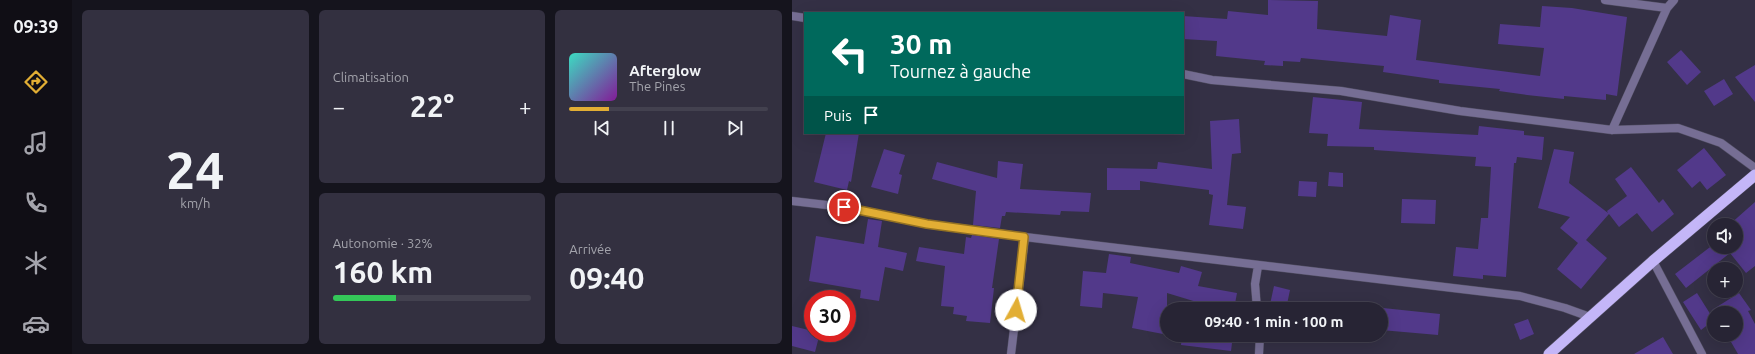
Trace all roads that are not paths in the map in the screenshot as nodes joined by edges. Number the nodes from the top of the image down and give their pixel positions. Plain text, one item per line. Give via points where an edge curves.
1 (1605, 0) edge
2 (1674, 0) edge
3 (1667, 8) junction
4 (792, 16) edge
5 (804, 18) edge
6 (1184, 74) edge
7 (1612, 130) junction
8 (1755, 168) edge
9 (1755, 174) edge
10 (792, 201) edge
11 (1024, 237) junction
12 (1653, 261) junction
13 (1258, 266) junction
14 (1256, 302) edge
15 (1590, 317) junction
16 (1260, 342) edge
17 (1012, 354) edge
18 (1259, 354) edge
19 (1549, 354) edge
20 (1702, 354) edge

1 - 3 street
2 - 3 street
3 - 7 street
4 - 5 street
6 - 7 street via 1212,80 1341,91 1460,111
7 - 8 street via 1678,128 1721,143
9 - 12 highway
10 - 11 street via 844,207 927,224
11 - 13 street
11 - 17 street
12 - 15 highway
12 - 20 street
13 - 14 street via 1255,284
13 - 15 street via 1520,296
15 - 19 highway
16 - 18 street

